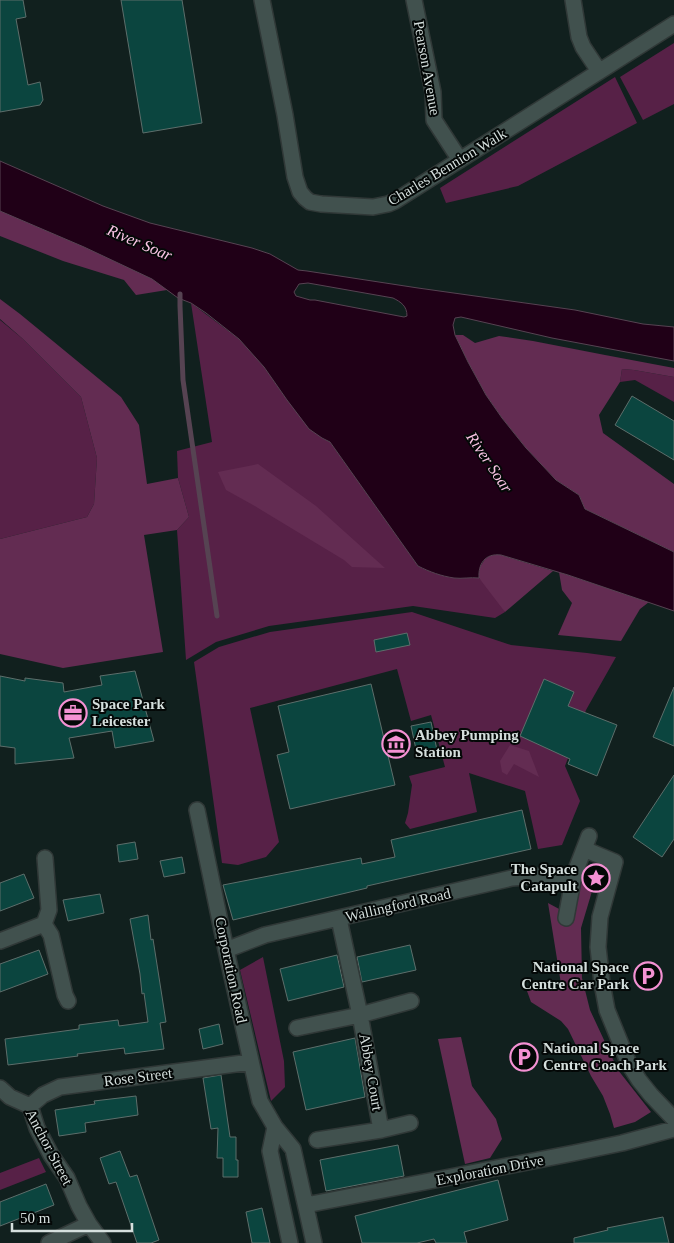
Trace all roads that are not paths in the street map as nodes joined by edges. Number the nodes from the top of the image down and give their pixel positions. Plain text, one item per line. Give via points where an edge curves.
1 (262, 0) edge
2 (414, 0) edge
3 (573, 0) edge
4 (674, 24) edge
5 (599, 71) junction
6 (460, 160) junction
7 (197, 810) dead end
8 (45, 858) dead end
9 (574, 875) junction
10 (338, 918) junction
11 (566, 918) dead end
12 (44, 924) junction
13 (0, 941) edge
14 (226, 950) junction
15 (68, 1001) dead end
16 (411, 1001) dead end
17 (360, 1015) junction
18 (297, 1028) dead end
19 (251, 1062) junction
20 (0, 1088) edge
21 (30, 1106) junction
22 (674, 1119) edge
23 (410, 1123) dead end
24 (275, 1127) junction
25 (674, 1129) edge
26 (381, 1130) junction
27 (317, 1140) dead end
28 (306, 1205) junction
29 (89, 1224) junction
30 (50, 1243) edge
31 (103, 1243) edge
32 (290, 1243) edge
33 (314, 1243) edge

1 - 6 street, Charles Bennion Walk via 295,177 305,198 321,204 380,206 395,201
2 - 6 street, Pearson Avenue via 433,92 434,120
3 - 5 street via 579,37
4 - 5 street, Charles Bennion Walk
5 - 6 street, Charles Bennion Walk
7 - 14 street, Corporation Road
8 - 12 street via 49,910
9 - 10 street, Wallingford Road via 512,878
9 - 11 street
9 - 22 street via 586,843 615,862 600,917 598,946 607,1010 629,1064 651,1095
10 - 14 street, Wallingford Road via 264,935
10 - 17 street, Abbey Court
12 - 13 street
12 - 15 street via 51,935
14 - 19 street, Corporation Road
16 - 17 street, Abbey Court
17 - 18 street, Abbey Court
17 - 26 street, Abbey Court
19 - 21 street, Rose Street via 60,1087
19 - 24 street, Corporation Road via 260,1101
20 - 21 street, Anchor Street via 10,1097
21 - 29 street, Anchor Street via 50,1155 67,1178
23 - 26 street, Abbey Court
24 - 28 street, Corporation Road via 293,1149
24 - 32 street via 270,1151
25 - 28 street, Exploration Drive via 574,1153
26 - 27 street, Abbey Court
28 - 33 street, Corporation Road
29 - 30 street
29 - 31 street, Anchor Street

